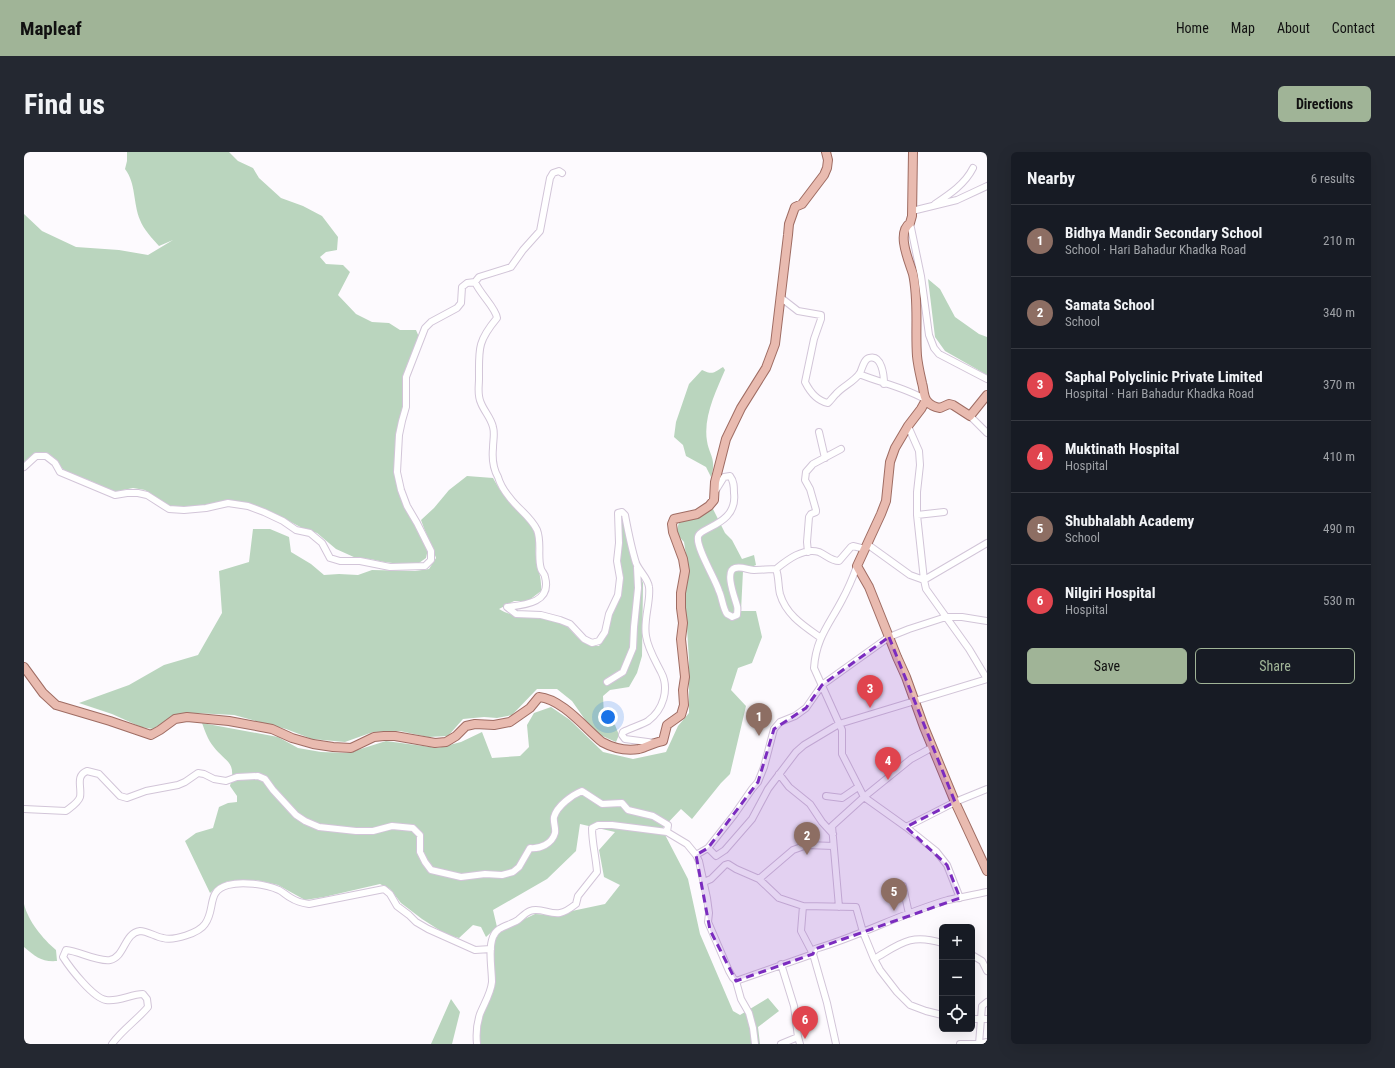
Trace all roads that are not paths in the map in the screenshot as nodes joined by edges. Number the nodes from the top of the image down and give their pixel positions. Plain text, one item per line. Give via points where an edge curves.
1 (826, 152) edge
2 (913, 152) edge
3 (973, 168) dead end
4 (562, 173) dead end
5 (985, 190) edge
6 (933, 207) junction
7 (912, 211) junction
8 (910, 223) junction
9 (475, 282) junction
10 (780, 297) junction
11 (859, 374) junction
12 (987, 379) edge
13 (884, 384) junction
14 (987, 395) edge
15 (926, 400) junction
16 (970, 416) junction
17 (908, 426) junction
18 (819, 432) dead end
19 (987, 433) edge
20 (842, 449) dead end
21 (825, 458) junction
22 (24, 467) edge
23 (716, 490) junction
24 (944, 512) dead end
25 (917, 515) junction
26 (987, 543) edge
27 (866, 547) junction
28 (808, 552) junction
29 (636, 564) junction
30 (857, 566) junction
31 (776, 568) junction
32 (924, 580) junction
33 (946, 617) junction
34 (987, 621) edge
35 (890, 637) junction
36 (820, 638) junction
37 (24, 668) edge
38 (987, 679) edge
39 (607, 682) dead end
40 (822, 685) junction
41 (915, 700) junction
42 (839, 724) junction
43 (655, 742) junction
44 (933, 747) junction
45 (779, 774) junction
46 (758, 782) junction
47 (858, 787) junction
48 (768, 789) junction
49 (987, 789) edge
50 (826, 796) dead end
51 (864, 797) junction
52 (956, 802) junction
53 (24, 809) edge
54 (906, 827) junction
55 (667, 832) junction
56 (833, 834) junction
57 (833, 846) junction
58 (708, 848) junction
59 (696, 855) junction
60 (987, 871) edge
61 (759, 879) junction
62 (704, 882) junction
63 (903, 886) dead end
64 (987, 892) edge
65 (960, 898) junction
66 (803, 906) junction
67 (839, 907) junction
68 (909, 914) junction
69 (863, 932) junction
70 (939, 943) edge
71 (491, 949) junction
72 (813, 954) junction
73 (975, 957) edge
74 (874, 960) junction
75 (781, 964) junction
76 (987, 971) edge
77 (736, 981) junction
78 (987, 1002) edge
79 (939, 1014) edge
80 (975, 1019) edge
81 (987, 1019) edge
82 (980, 1020) junction
83 (798, 1037) junction
84 (987, 1042) edge
85 (112, 1044) edge
86 (477, 1044) edge
87 (755, 1044) edge
88 (781, 1044) edge
89 (800, 1044) edge
90 (836, 1044) edge
91 (960, 1044) edge
92 (979, 1044) edge

1 - 10 main road via 828,160 824,176 792,213
2 - 7 main road
3 - 6 street via 963,183
4 - 9 street via 553,173 550,178 540,231 511,267 479,277
5 - 6 street
6 - 7 street
7 - 8 main road
8 - 12 street via 928,329 934,348 939,354
8 - 15 main road via 905,229 904,246 915,284 917,354
9 - 22 street via 462,287 462,302 457,308 425,328 406,377 406,407 399,435 397,472 407,506 431,551 431,560 425,566 390,567 360,561 340,561 330,558 322,543 310,533 296,530 283,521 248,506 228,503 206,508 169,509 147,495 115,495 71,477 60,472 46,456 36,456
9 - 29 street via 497,313 497,318 485,332 478,366 480,402 493,424 493,464 509,497 532,521 537,531 541,570 545,577 546,589 535,602 507,607 516,614 541,615 560,620 570,624 584,639 592,643 599,641 605,632 609,614 618,595 618,513 622,512 625,515
10 - 11 street via 798,311 821,315 804,382 815,397 828,403
10 - 23 main road via 775,344 766,368 741,408 726,439 715,482
11 - 13 street
11 - 13 street via 867,359 876,358 880,362
13 - 15 street
14 - 16 main road
15 - 16 main road via 940,408 953,404
15 - 17 main road
16 - 19 street
17 - 25 street via 919,451
17 - 27 main road via 893,453 886,501
18 - 21 street
20 - 21 street
21 - 28 street via 813,464 806,472 806,480 816,510 809,517
23 - 31 street via 724,477 730,476 735,499 732,507 728,516 699,533 698,537 699,546 718,585 727,614 732,617 736,615 738,608 731,584 732,570
23 - 43 main road via 714,500 709,506 697,514 674,519 672,524 686,571 681,593 684,705 681,715 667,724 663,741
24 - 25 street
25 - 32 street
26 - 32 street
27 - 28 street via 852,546 839,561 834,561 819,552
27 - 30 main road
27 - 32 street via 910,575
28 - 31 street via 800,553
29 - 39 street via 638,588 634,648 623,672
29 - 43 street via 649,587 645,634 665,682 665,695 657,713 647,721 623,732 622,735 625,739
30 - 35 main road via 869,587
30 - 36 street via 842,601
31 - 36 street via 780,594 793,618
32 - 33 street via 926,588
33 - 34 street
33 - 35 street
33 - 38 street
35 - 40 street
35 - 41 main road
36 - 40 street via 814,668
37 - 43 main road via 43,693 56,704 151,735 175,719 187,717 272,729 292,738 332,747 351,748 384,736 435,743 446,742 466,726 510,722 530,708 539,697 552,700 608,746 630,749
38 - 41 street
40 - 42 street
40 - 46 street via 806,708 780,722 774,729
41 - 42 street
41 - 44 main road
42 - 45 street via 804,745
42 - 47 street via 842,730 842,754
44 - 51 street via 911,759
44 - 52 main road
45 - 48 street
45 - 56 street via 789,787 810,804
46 - 48 street
46 - 58 street
47 - 50 street via 842,798
47 - 51 street
48 - 58 street via 752,819 725,850 716,856
49 - 52 street
51 - 54 street
51 - 56 street via 832,826
52 - 54 street
52 - 60 main road
53 - 55 street via 66,811 78,802 80,776 87,770 99,774 120,796 127,798 178,785 198,773 226,781 237,777 258,776 265,778 296,815 319,827 356,831 373,831 392,826 413,828 420,836 420,852 431,870 461,876 502,875 513,872 519,867 530,848 543,847 550,841 554,834 556,813 571,797 582,791 602,804 622,803 628,810 653,816 668,824
54 - 65 street via 936,851 947,864
55 - 59 street via 687,844
55 - 71 street via 612,825 598,825 592,828 596,872 578,896 576,904 560,913 542,910 530,912 498,930 493,936
56 - 57 street
57 - 61 street via 807,846 793,850
57 - 67 street
58 - 59 street
59 - 62 street
61 - 62 street via 728,864
61 - 66 street via 779,898
62 - 77 street via 708,922
63 - 68 street
64 - 65 street
65 - 68 street
66 - 67 street
66 - 72 street via 802,931
67 - 69 street via 856,907
68 - 69 street
69 - 72 street via 815,949
69 - 74 street
70 - 74 street via 908,940
71 - 85 street via 474,950 428,929 397,906 384,889 308,904 298,902 279,890 248,882 228,884 214,893 205,924 194,932 172,939 141,931 130,937 117,956 110,960 66,950 63,957 66,962 96,996 107,1000 143,994 147,1000 148,1007
71 - 86 street via 492,984 479,1016
72 - 75 street
72 - 90 street
73 - 76 street via 982,961
74 - 79 street via 897,992 910,1005
75 - 77 street
75 - 83 street via 794,1006
77 - 87 street via 754,1028
78 - 82 street via 982,1006
80 - 82 street
81 - 82 street
82 - 92 street
83 - 88 street
83 - 89 street
84 - 92 street
91 - 92 street

